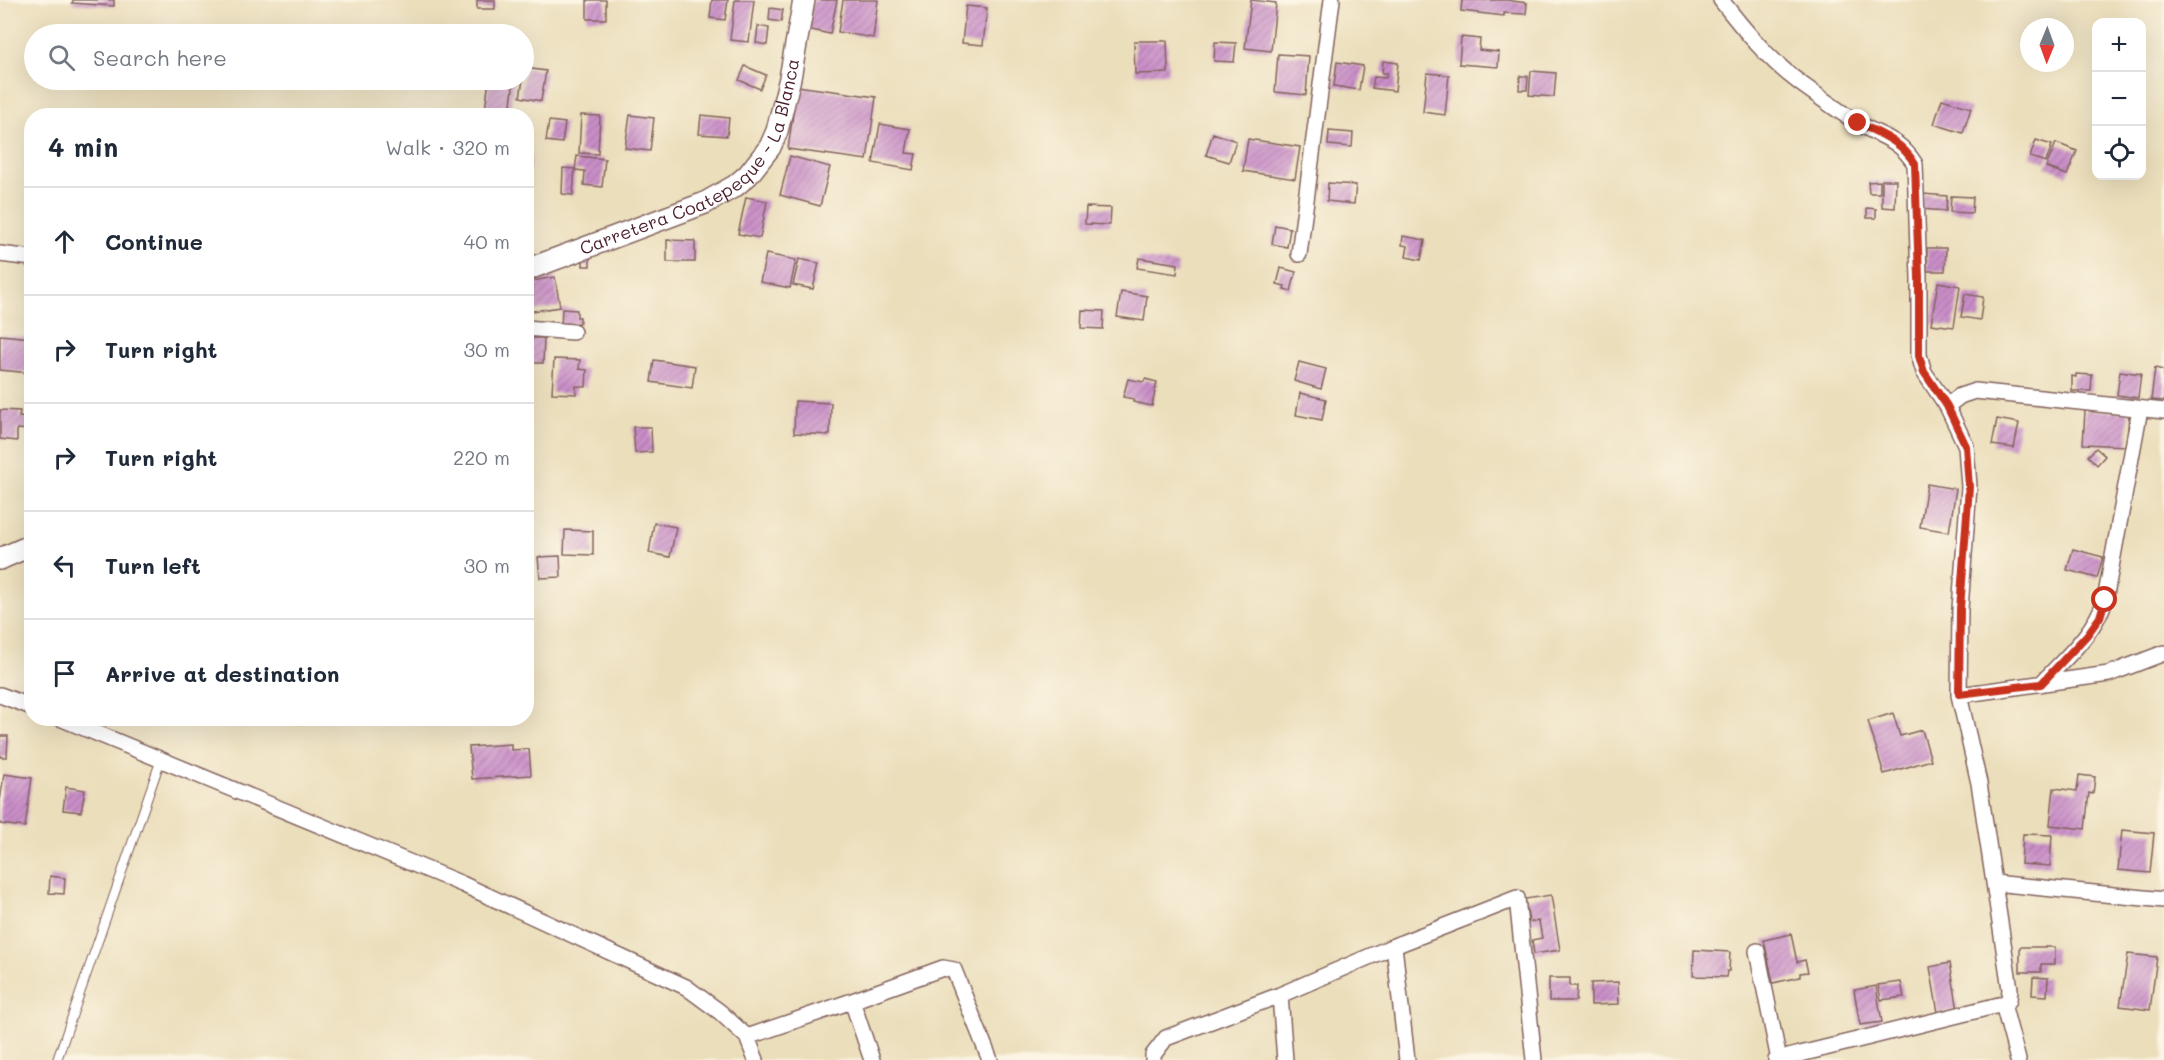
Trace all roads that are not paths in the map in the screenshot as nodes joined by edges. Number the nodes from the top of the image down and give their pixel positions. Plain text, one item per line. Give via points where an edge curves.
1 (804, 0) edge
2 (1332, 0) edge
3 (1721, 0) edge
4 (0, 254) edge
5 (1299, 254) dead end
6 (24, 257) edge
7 (534, 267) edge
8 (534, 329) edge
9 (573, 332) dead end
10 (1947, 406) junction
11 (2140, 409) junction
12 (2164, 411) edge
13 (24, 548) edge
14 (0, 559) edge
15 (2164, 653) edge
16 (2041, 684) junction
17 (1959, 694) junction
18 (0, 695) edge
19 (24, 704) edge
20 (80, 726) edge
21 (161, 759) junction
22 (1994, 883) junction
23 (2164, 900) edge
24 (1394, 945) junction
25 (1757, 951) dead end
26 (1280, 995) junction
27 (852, 1001) junction
28 (2003, 1004) junction
29 (747, 1037) junction
30 (57, 1060) edge
31 (756, 1060) edge
32 (872, 1060) edge
33 (990, 1060) edge
34 (1153, 1060) edge
35 (1285, 1060) edge
36 (1407, 1060) edge
37 (1534, 1060) edge
38 (1778, 1060) edge
39 (2018, 1060) edge

1 - 7 main road, Carretera Coatepeque - La Blanca via 777,131 748,175 705,202
2 - 5 street
3 - 10 street via 1766,54 1858,123 1896,142 1915,164 1919,356 1924,372
4 - 6 street
8 - 9 street
10 - 11 street via 1975,391
10 - 17 street via 1966,446 1969,487 1960,609
11 - 12 street
11 - 16 street via 2100,617
13 - 14 main road
15 - 16 street via 2109,674
16 - 17 street
17 - 22 street via 1979,783
18 - 19 street
20 - 21 street
21 - 29 street via 462,884 686,987
21 - 30 lane
22 - 23 street
22 - 28 street via 2010,989 2009,1000
24 - 26 street
24 - 36 street
24 - 37 street via 1517,898
25 - 38 street
26 - 34 street via 1166,1038
26 - 35 street
27 - 29 street
27 - 32 street
27 - 33 street via 943,968 954,970
28 - 38 street
28 - 39 street
29 - 31 street

